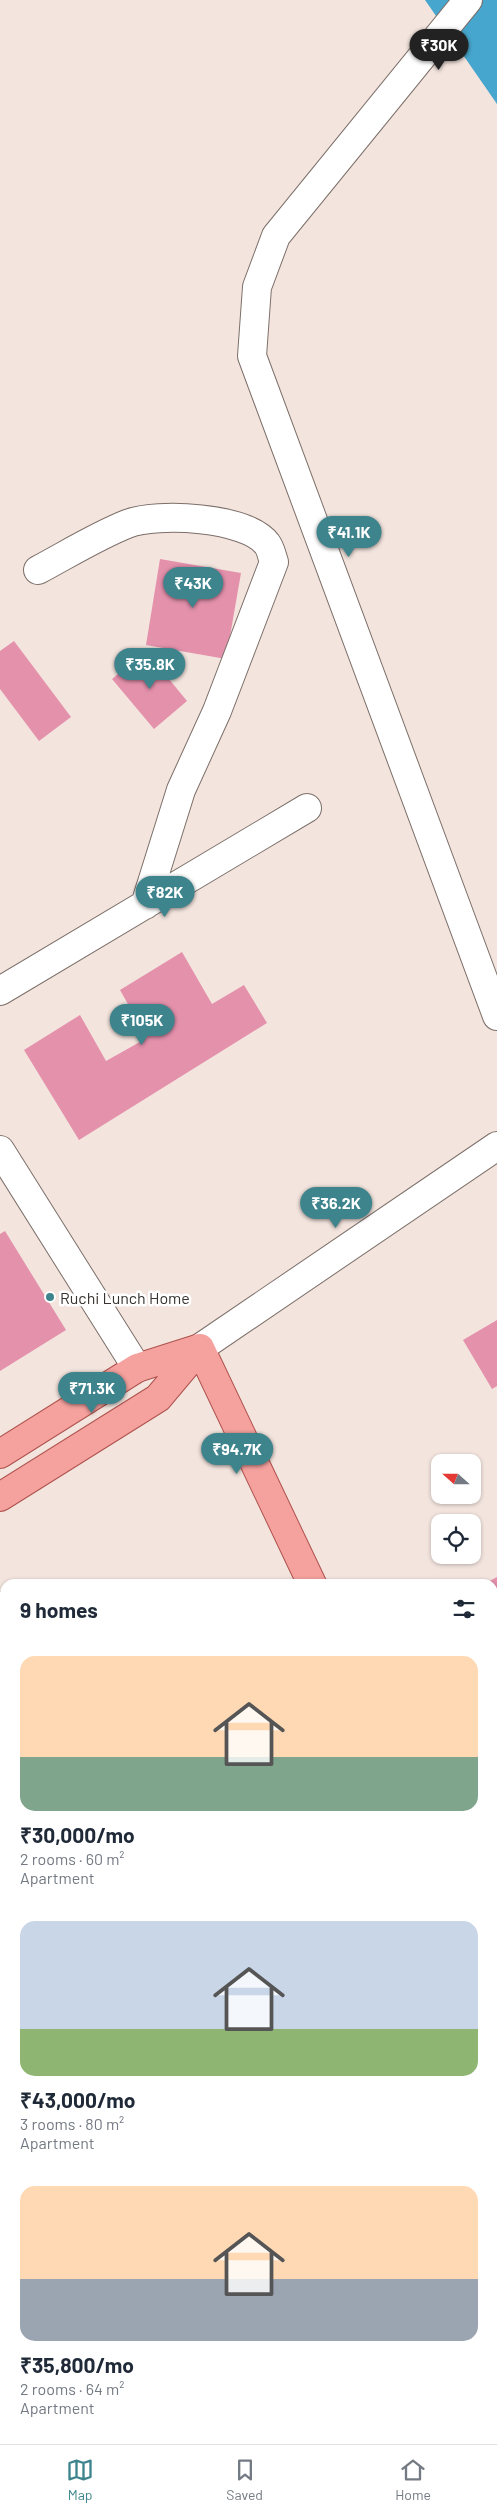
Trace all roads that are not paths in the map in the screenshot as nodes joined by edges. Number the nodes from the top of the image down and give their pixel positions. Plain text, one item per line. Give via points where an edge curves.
1 (468, 0) edge
2 (38, 570) dead end
3 (307, 808) dead end
4 (145, 905) junction
5 (0, 991) edge
6 (497, 1016) edge
7 (497, 1146) edge
8 (0, 1150) edge
9 (200, 1348) junction
10 (137, 1368) junction
11 (0, 1454) edge
12 (0, 1497) edge
13 (310, 1579) edge

1 - 6 street via 276,236 257,287 252,356
2 - 4 street via 129,523 175,516 233,526 254,534 268,544 274,562 217,711 181,790
3 - 4 street
4 - 5 street
7 - 9 street
8 - 10 street
9 - 10 main road
9 - 12 main road via 158,1398
9 - 13 main road
10 - 11 main road

